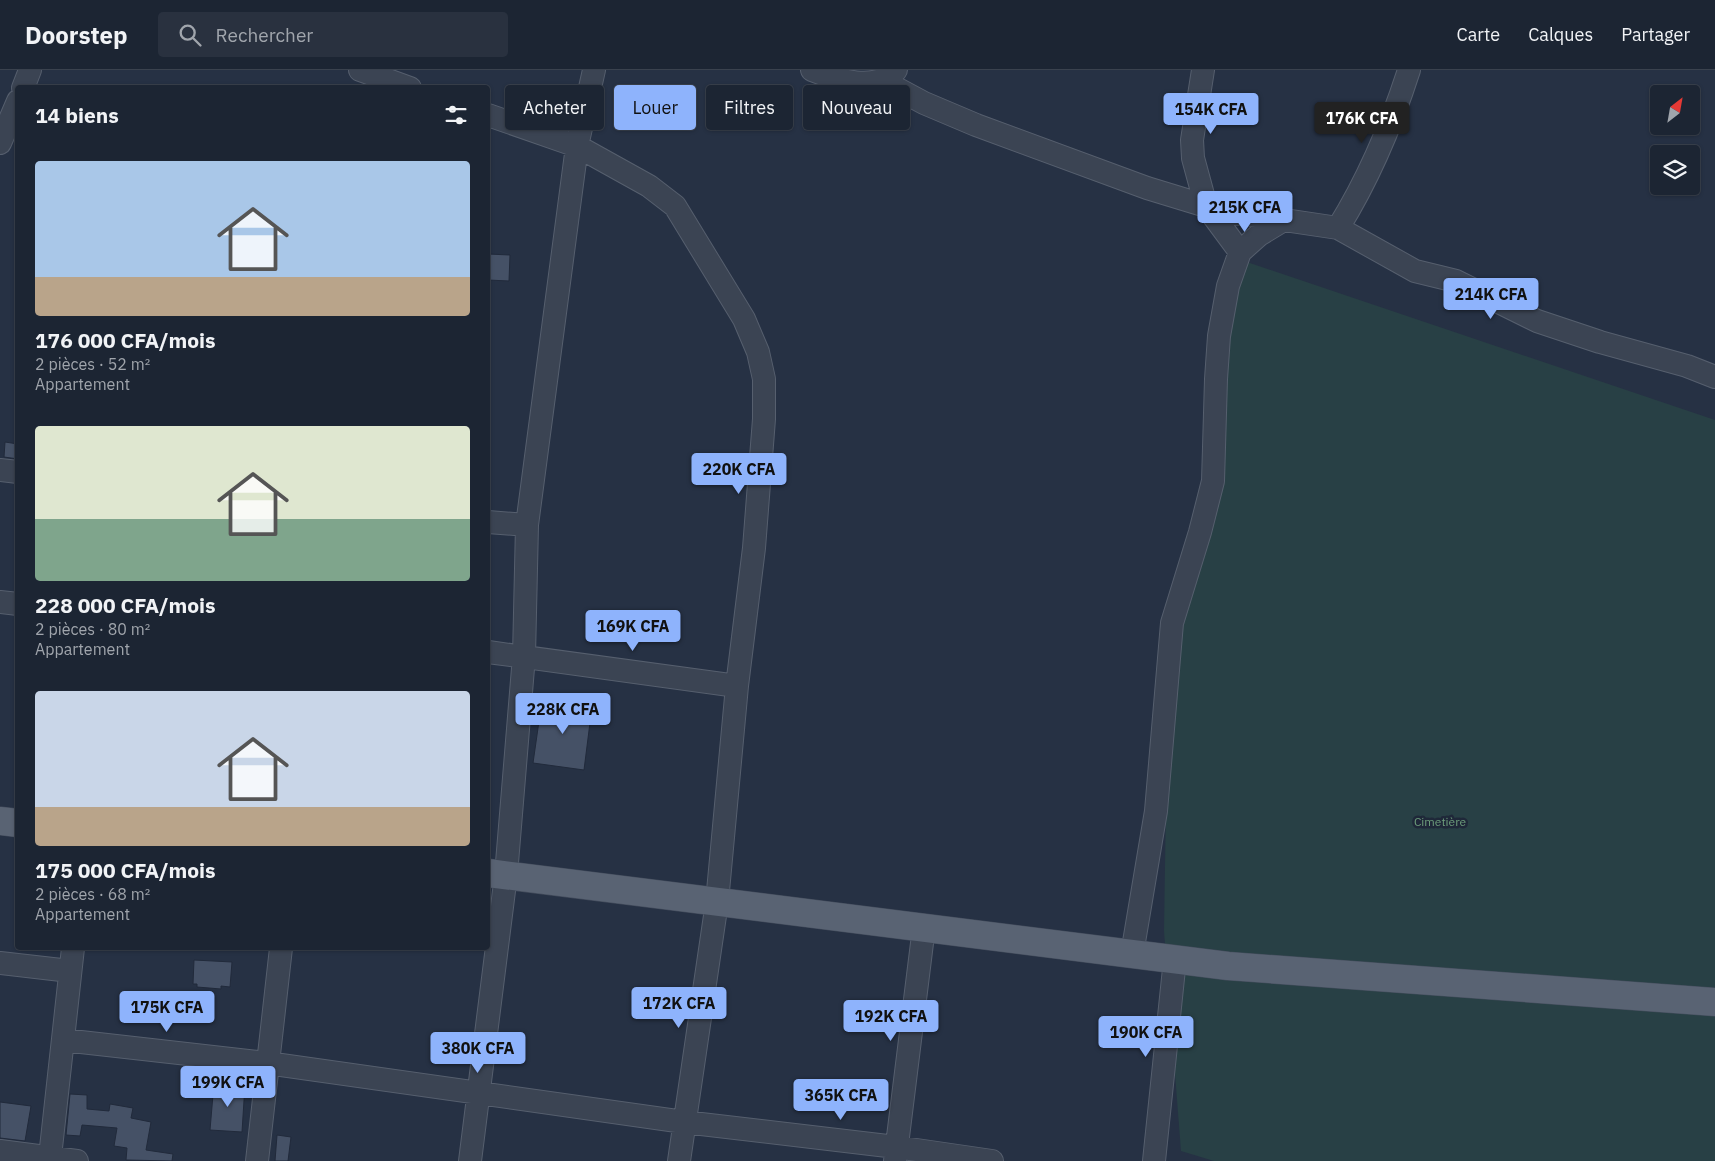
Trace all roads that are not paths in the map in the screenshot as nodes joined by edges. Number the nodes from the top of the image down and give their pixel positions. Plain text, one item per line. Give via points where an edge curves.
1 (30, 70) edge
2 (360, 70) edge
3 (594, 70) edge
4 (812, 70) edge
5 (1202, 70) edge
6 (1409, 70) edge
7 (890, 76) edge
8 (24, 85) edge
9 (402, 85) edge
10 (15, 107) edge
11 (490, 116) edge
12 (3, 129) edge
13 (576, 146) junction
14 (1209, 209) junction
15 (1282, 221) junction
16 (1338, 228) junction
17 (1240, 252) junction
18 (1715, 377) edge
19 (0, 470) edge
20 (15, 472) edge
21 (490, 522) edge
22 (527, 525) junction
23 (0, 602) edge
24 (15, 604) edge
25 (490, 652) edge
26 (524, 656) junction
27 (738, 686) junction
28 (0, 821) edge
29 (15, 823) edge
30 (497, 874) edge
31 (717, 902) junction
32 (924, 927) junction
33 (73, 950) edge
34 (281, 950) edge
35 (1132, 954) junction
36 (1175, 959) junction
37 (0, 963) edge
38 (70, 971) junction
39 (1715, 1002) edge
40 (63, 1040) junction
41 (267, 1063) junction
42 (478, 1092) junction
43 (684, 1122) junction
44 (0, 1151) edge
45 (895, 1154) edge
46 (50, 1157) junction
47 (77, 1161) edge
48 (257, 1161) edge
49 (470, 1161) edge
50 (679, 1161) edge
51 (992, 1161) edge
52 (1154, 1161) edge

1 - 8 street
2 - 9 street
3 - 13 street
4 - 7 street via 850,81
5 - 14 street via 1192,140 1193,158
6 - 16 street via 1381,149 1360,193
7 - 14 street via 924,103
10 - 12 street
11 - 13 street
13 - 22 street
13 - 27 street via 649,186 675,206 740,311 758,352 764,379 764,419 754,548
14 - 15 street
14 - 17 street
15 - 16 street
15 - 17 street
16 - 18 street via 1411,269 1456,282 1537,321
17 - 35 street via 1228,286 1219,336 1214,481 1172,623 1156,811
19 - 20 street
21 - 22 street
22 - 26 street
23 - 24 street
25 - 26 street
26 - 27 street
26 - 30 street
27 - 31 street
28 - 29 main road
30 - 31 main road
30 - 42 street
31 - 32 main road
31 - 43 street
32 - 35 main road
32 - 45 street
33 - 38 street
34 - 41 street
35 - 36 main road
36 - 39 main road via 1228,966
36 - 52 street
37 - 38 street
38 - 40 street
40 - 41 street
40 - 46 street
41 - 42 street
41 - 48 street
42 - 43 street
42 - 49 street
43 - 45 street
43 - 50 street
44 - 46 street
45 - 51 street
46 - 47 street

